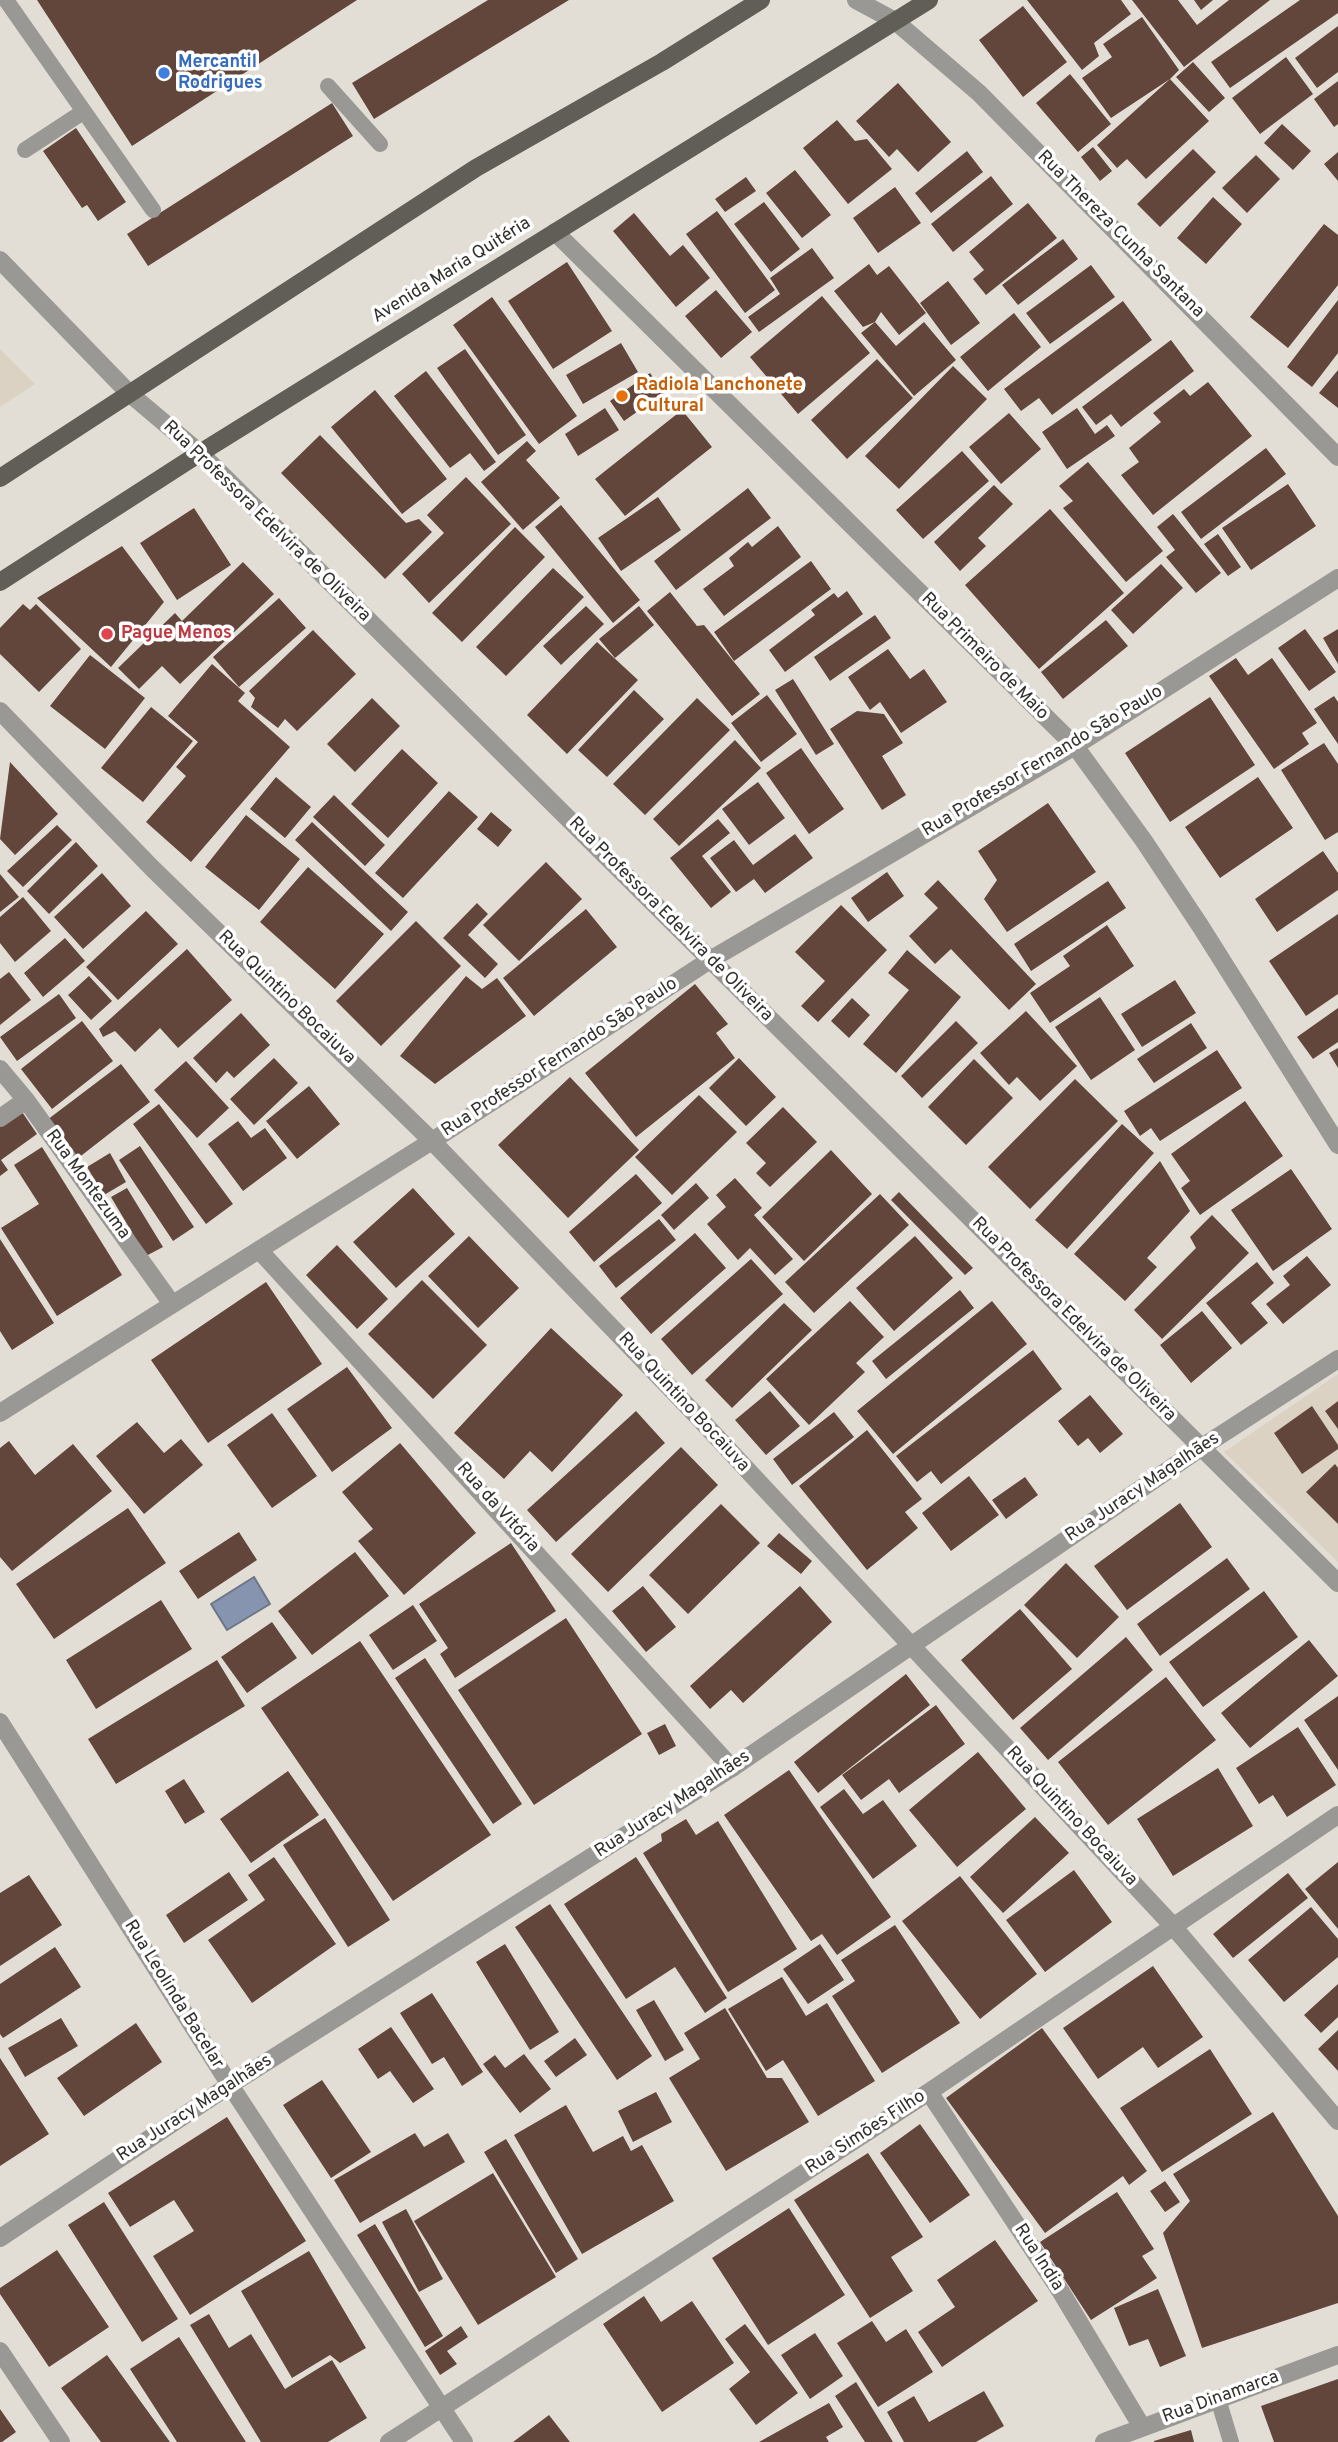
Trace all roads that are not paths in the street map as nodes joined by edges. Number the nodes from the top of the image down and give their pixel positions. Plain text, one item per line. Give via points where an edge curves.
1 (6, 0) edge
2 (761, 0) edge
3 (856, 0) edge
4 (929, 0) edge
5 (895, 21) junction
6 (328, 86) dead end
7 (83, 111) junction
8 (380, 144) dead end
9 (25, 150) dead end
10 (153, 210) dead end
11 (555, 232) junction
12 (0, 260) edge
13 (129, 393) junction
14 (200, 453) junction
15 (1338, 457) edge
16 (0, 478) edge
17 (1338, 578) edge
18 (0, 582) edge
19 (0, 711) edge
20 (1074, 746) junction
21 (710, 960) junction
22 (0, 1069) edge
23 (26, 1100) junction
24 (0, 1118) edge
25 (432, 1141) junction
26 (1338, 1144) edge
27 (259, 1250) junction
28 (172, 1304) junction
29 (1338, 1359) edge
30 (0, 1413) edge
31 (1202, 1447) junction
32 (1338, 1583) edge
33 (911, 1647) junction
34 (0, 1722) edge
35 (732, 1768) junction
36 (1338, 1815) edge
37 (1172, 1925) junction
38 (230, 2085) junction
39 (929, 2092) junction
40 (1338, 2122) edge
41 (0, 2238) edge
42 (0, 2351) edge
43 (1338, 2356) edge
44 (1218, 2399) junction
45 (440, 2407) junction
46 (1142, 2427) junction
47 (61, 2442) edge
48 (389, 2442) edge
49 (464, 2442) edge
50 (1104, 2442) edge
51 (1231, 2442) edge

1 - 7 lane
2 - 13 main road via 476,168
3 - 5 street, Rua Thereza Cunha Santana
4 - 5 main road, Avenida Maria Quitéria
5 - 11 main road, Avenida Maria Quitéria
5 - 15 street, Rua Thereza Cunha Santana via 979,93
6 - 8 lane
7 - 9 lane
7 - 10 lane
11 - 14 main road, Avenida Maria Quitéria
11 - 20 street, Rua Primeiro de Maio
12 - 13 street, Rua Professora Edelvira de Oliveira
13 - 14 street, Rua Professora Edelvira de Oliveira
13 - 16 main road
14 - 18 main road, Avenida Maria Quitéria
14 - 21 street, Rua Professora Edelvira de Oliveira
17 - 20 street, Rua Professor Fernando São Paulo
19 - 25 street, Rua Quintino Bocaiuva via 152,868
20 - 21 street, Rua Professor Fernando São Paulo
20 - 26 street, Rua Primeiro de Maio via 1144,841
21 - 25 street, Rua Professor Fernando São Paulo
21 - 31 street, Rua Professora Edelvira de Oliveira
22 - 23 street, Rua Montezuma
23 - 24 street
23 - 28 street, Rua Montezuma
25 - 27 street, Rua Professor Fernando São Paulo
25 - 33 street, Rua Quintino Bocaiuva
27 - 28 street, Rua Professor Fernando São Paulo
27 - 35 street, Rua da Vitória
28 - 30 street, Rua Professor Fernando São Paulo
29 - 31 street, Rua Juracy Magalhães
31 - 32 street, Rua Professora Edelvira de Oliveira
31 - 33 street, Rua Juracy Magalhães
33 - 35 street, Rua Juracy Magalhães
33 - 37 street, Rua Quintino Bocaiuva
34 - 38 street, Rua Leolinda Bacelar
35 - 38 street, Rua Juracy Magalhães
36 - 37 street, Rua Simões Filho
37 - 39 street, Rua Simões Filho
37 - 40 street, Rua Quintino Bocaiuva
38 - 41 street, Rua Juracy Magalhães
38 - 45 street, Rua Leolinda Bacelar
39 - 45 street, Rua Simões Filho
39 - 46 street, Rua India via 1061,2292
42 - 47 street
43 - 44 street, Rua Dinamarca
44 - 46 street, Rua Dinamarca
44 - 51 lane
45 - 48 street, Rua Simões Filho
45 - 49 street, Rua Leolinda Bacelar
46 - 50 street, Rua Dinamarca

